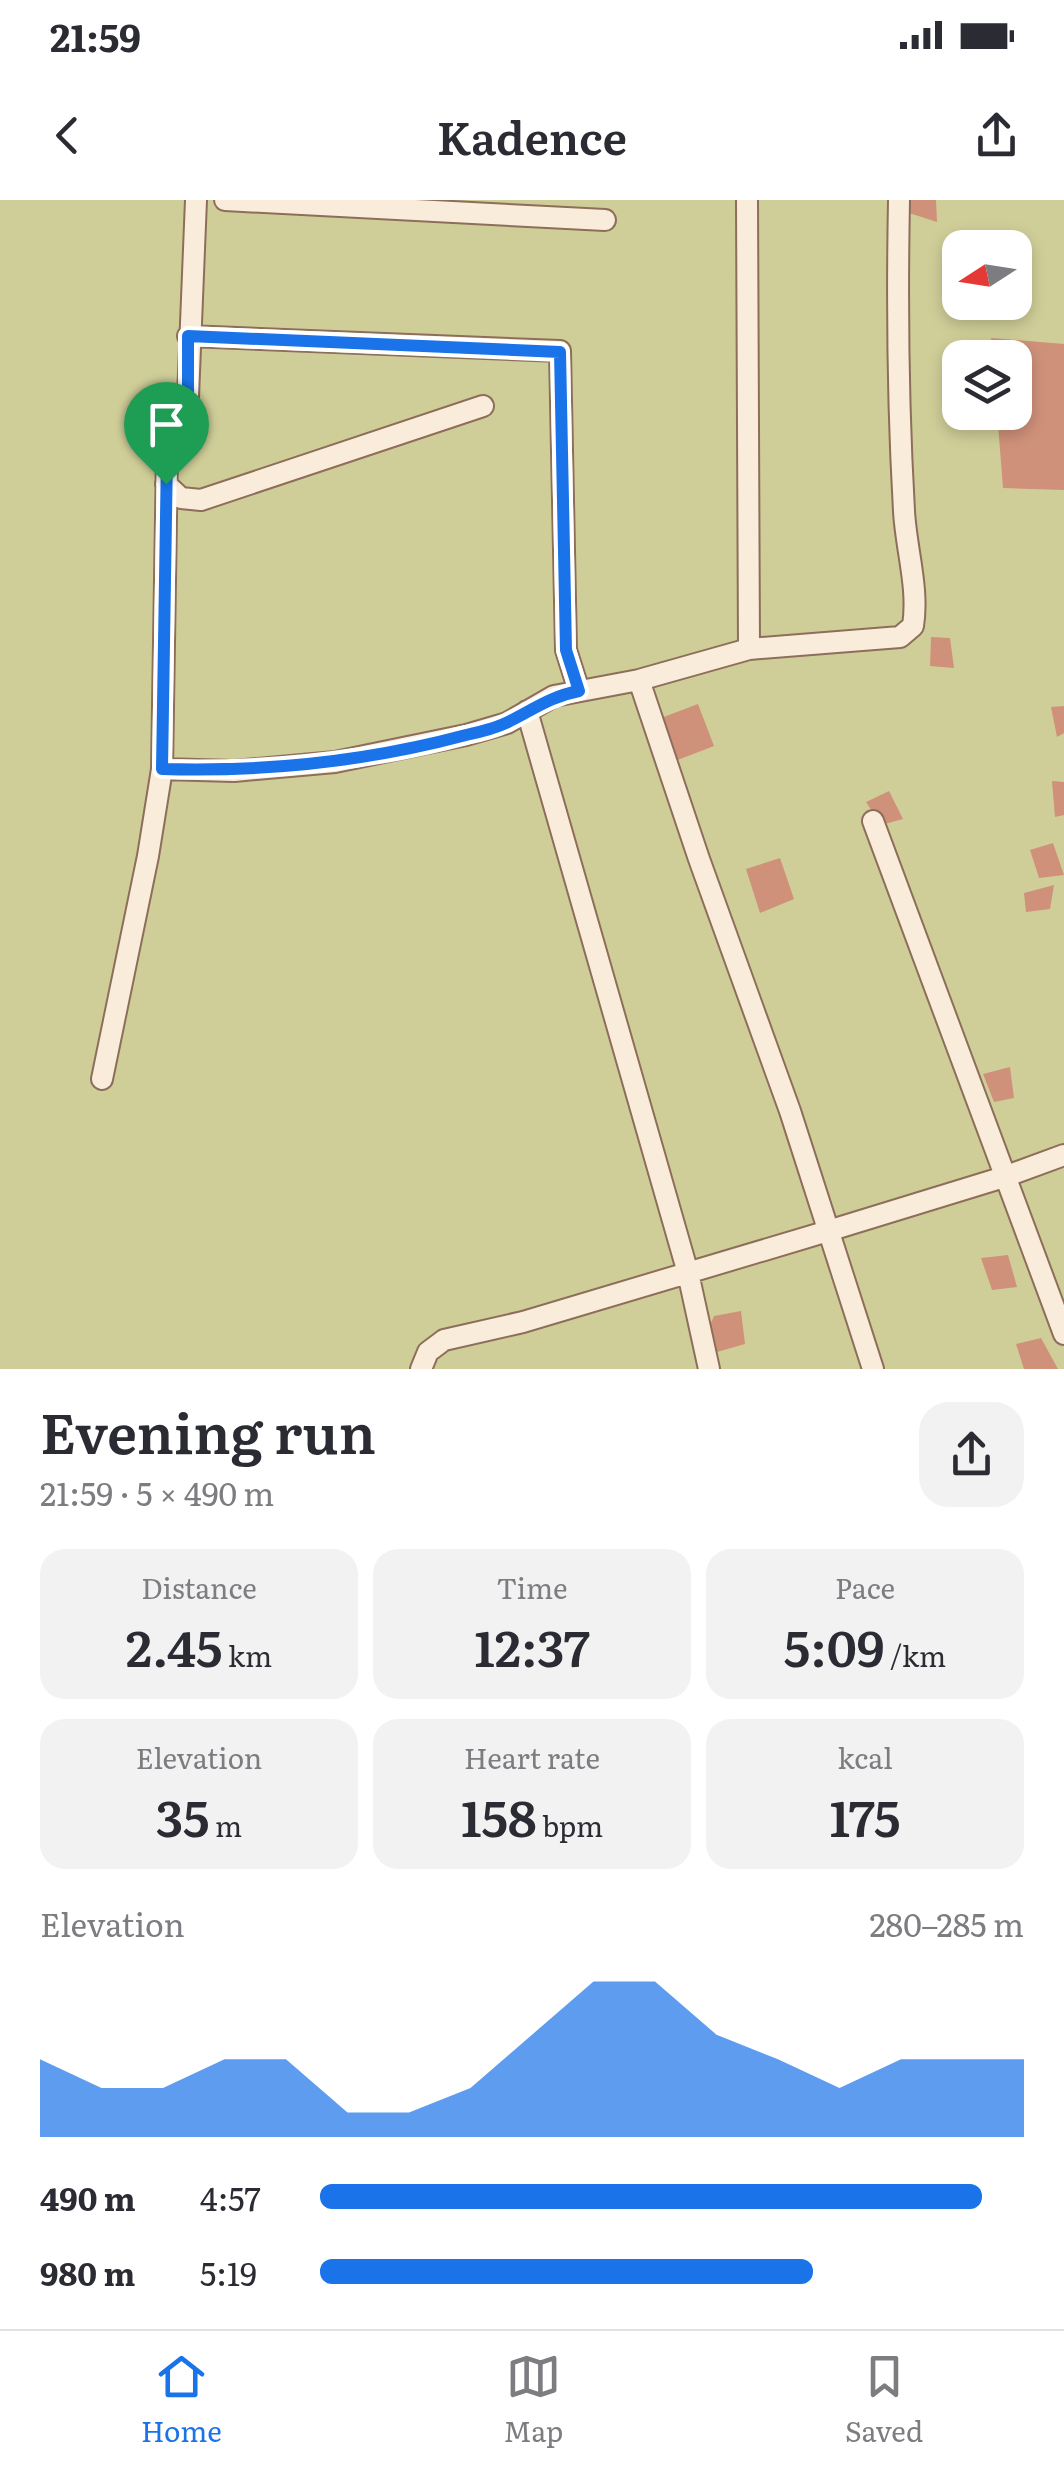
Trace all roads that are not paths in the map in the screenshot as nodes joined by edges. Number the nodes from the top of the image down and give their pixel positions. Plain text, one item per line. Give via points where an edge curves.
1 (196, 200) edge
2 (225, 200) edge
3 (746, 200) edge
4 (900, 200) edge
5 (605, 220) dead end
6 (188, 336) junction
7 (483, 406) dead end
8 (166, 484) junction
9 (750, 650) junction
10 (639, 680) junction
11 (579, 691) junction
12 (527, 711) junction
13 (162, 769) junction
14 (874, 821) dead end
15 (102, 1079) dead end
16 (1064, 1155) edge
17 (1004, 1177) junction
18 (828, 1231) junction
19 (688, 1273) junction
20 (1064, 1334) edge
21 (421, 1369) edge
22 (709, 1369) edge
23 (873, 1369) edge

1 - 6 street
2 - 5 street
3 - 9 street
4 - 9 street via 900,398 913,626 900,637
6 - 8 street via 188,398 167,454
6 - 11 street via 560,352 566,650
7 - 8 street via 201,500 180,498
8 - 13 street
9 - 10 street
10 - 11 street
10 - 18 street
11 - 12 street
12 - 13 street via 466,736 336,762
12 - 19 street
13 - 15 street
14 - 17 street
16 - 17 street
17 - 18 street
17 - 20 street
18 - 19 street
18 - 23 street
19 - 21 street via 444,1340 428,1352
19 - 22 street

